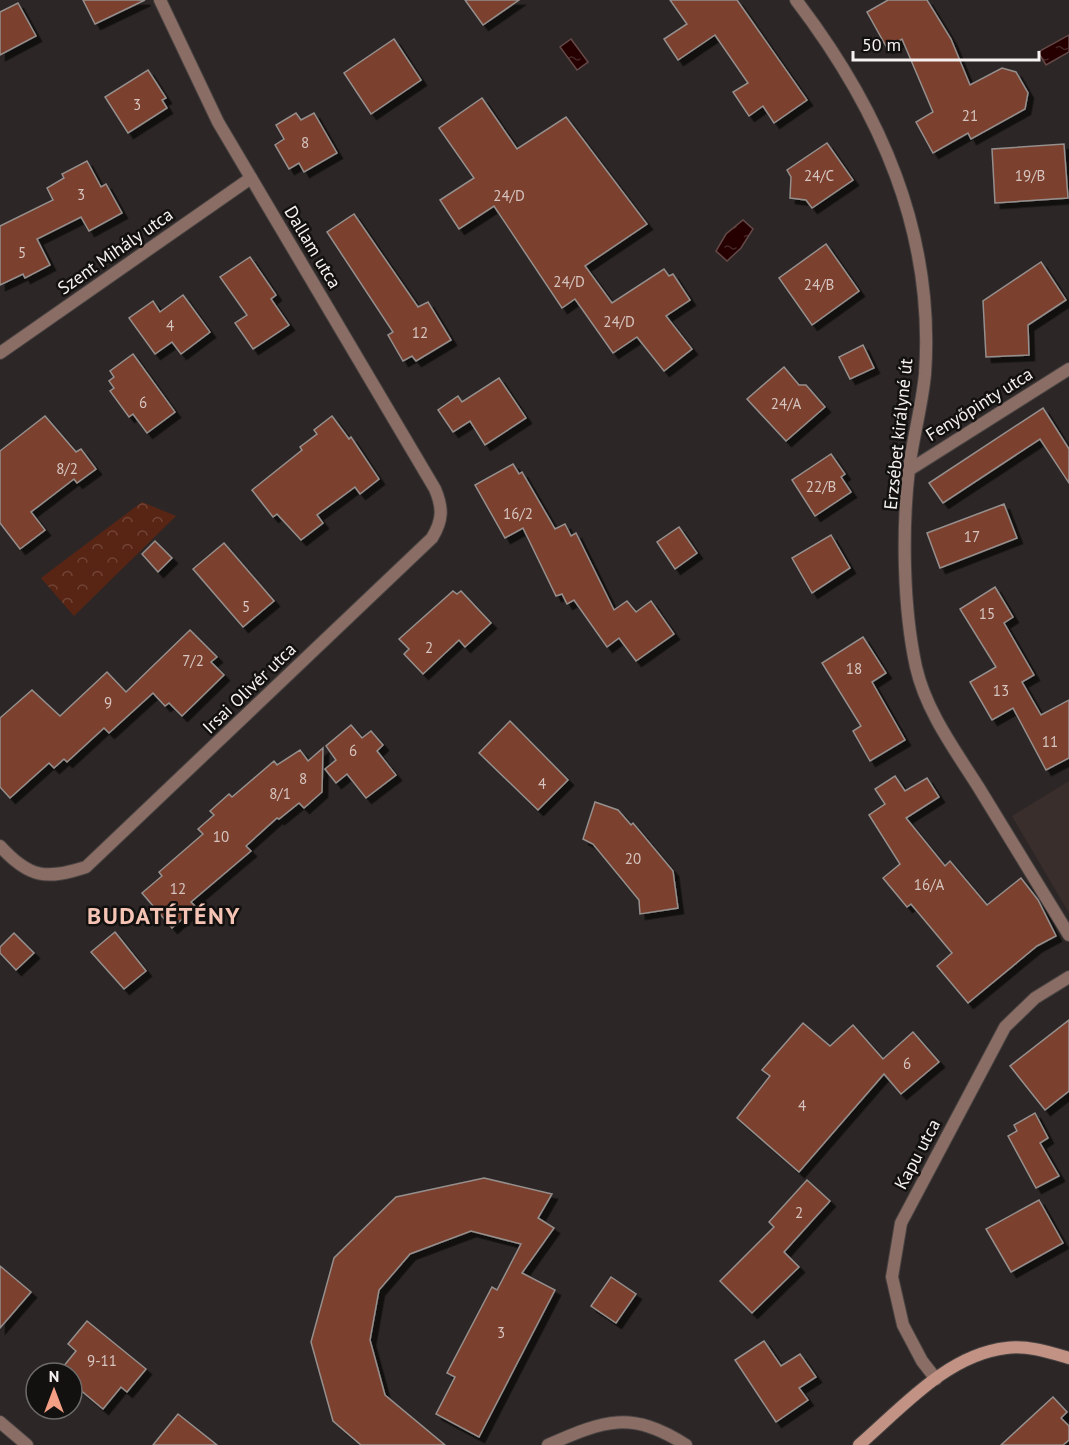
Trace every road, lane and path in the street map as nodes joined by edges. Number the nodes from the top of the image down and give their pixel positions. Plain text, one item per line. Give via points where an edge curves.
1 (160, 0) edge
2 (796, 0) edge
3 (251, 178) junction
4 (0, 353) edge
5 (1069, 369) edge
6 (909, 470) junction
7 (442, 509) joint
8 (0, 846) edge
9 (1069, 935) edge
10 (1069, 977) edge
11 (1069, 1358) edge
12 (936, 1379) junction
13 (0, 1422) edge
14 (27, 1445) edge
15 (548, 1445) edge
16 (686, 1445) edge
17 (859, 1445) edge

1 - 3 street, Dallam utca via 218,122
2 - 6 street, Erzsébet királyné út via 826,39 860,96 890,156 911,219 923,276 926,324 924,376
3 - 4 street, Szent Mihály utca
3 - 7 street, Dallam utca via 435,489
5 - 6 street, Fenyőpinty utca
6 - 9 street, Erzsébet királyné út via 907,566 916,668 942,729
7 - 8 street, Irsai Olivér utca via 432,538 86,867 61,875 34,874 16,864
10 - 12 street, Kapu utca via 1035,998 1005,1027 901,1223 892,1277 903,1325
11 - 12 street via 1041,1349 1007,1347 973,1355
12 - 17 street
13 - 14 street
15 - 16 street via 587,1428 619,1422 663,1430

